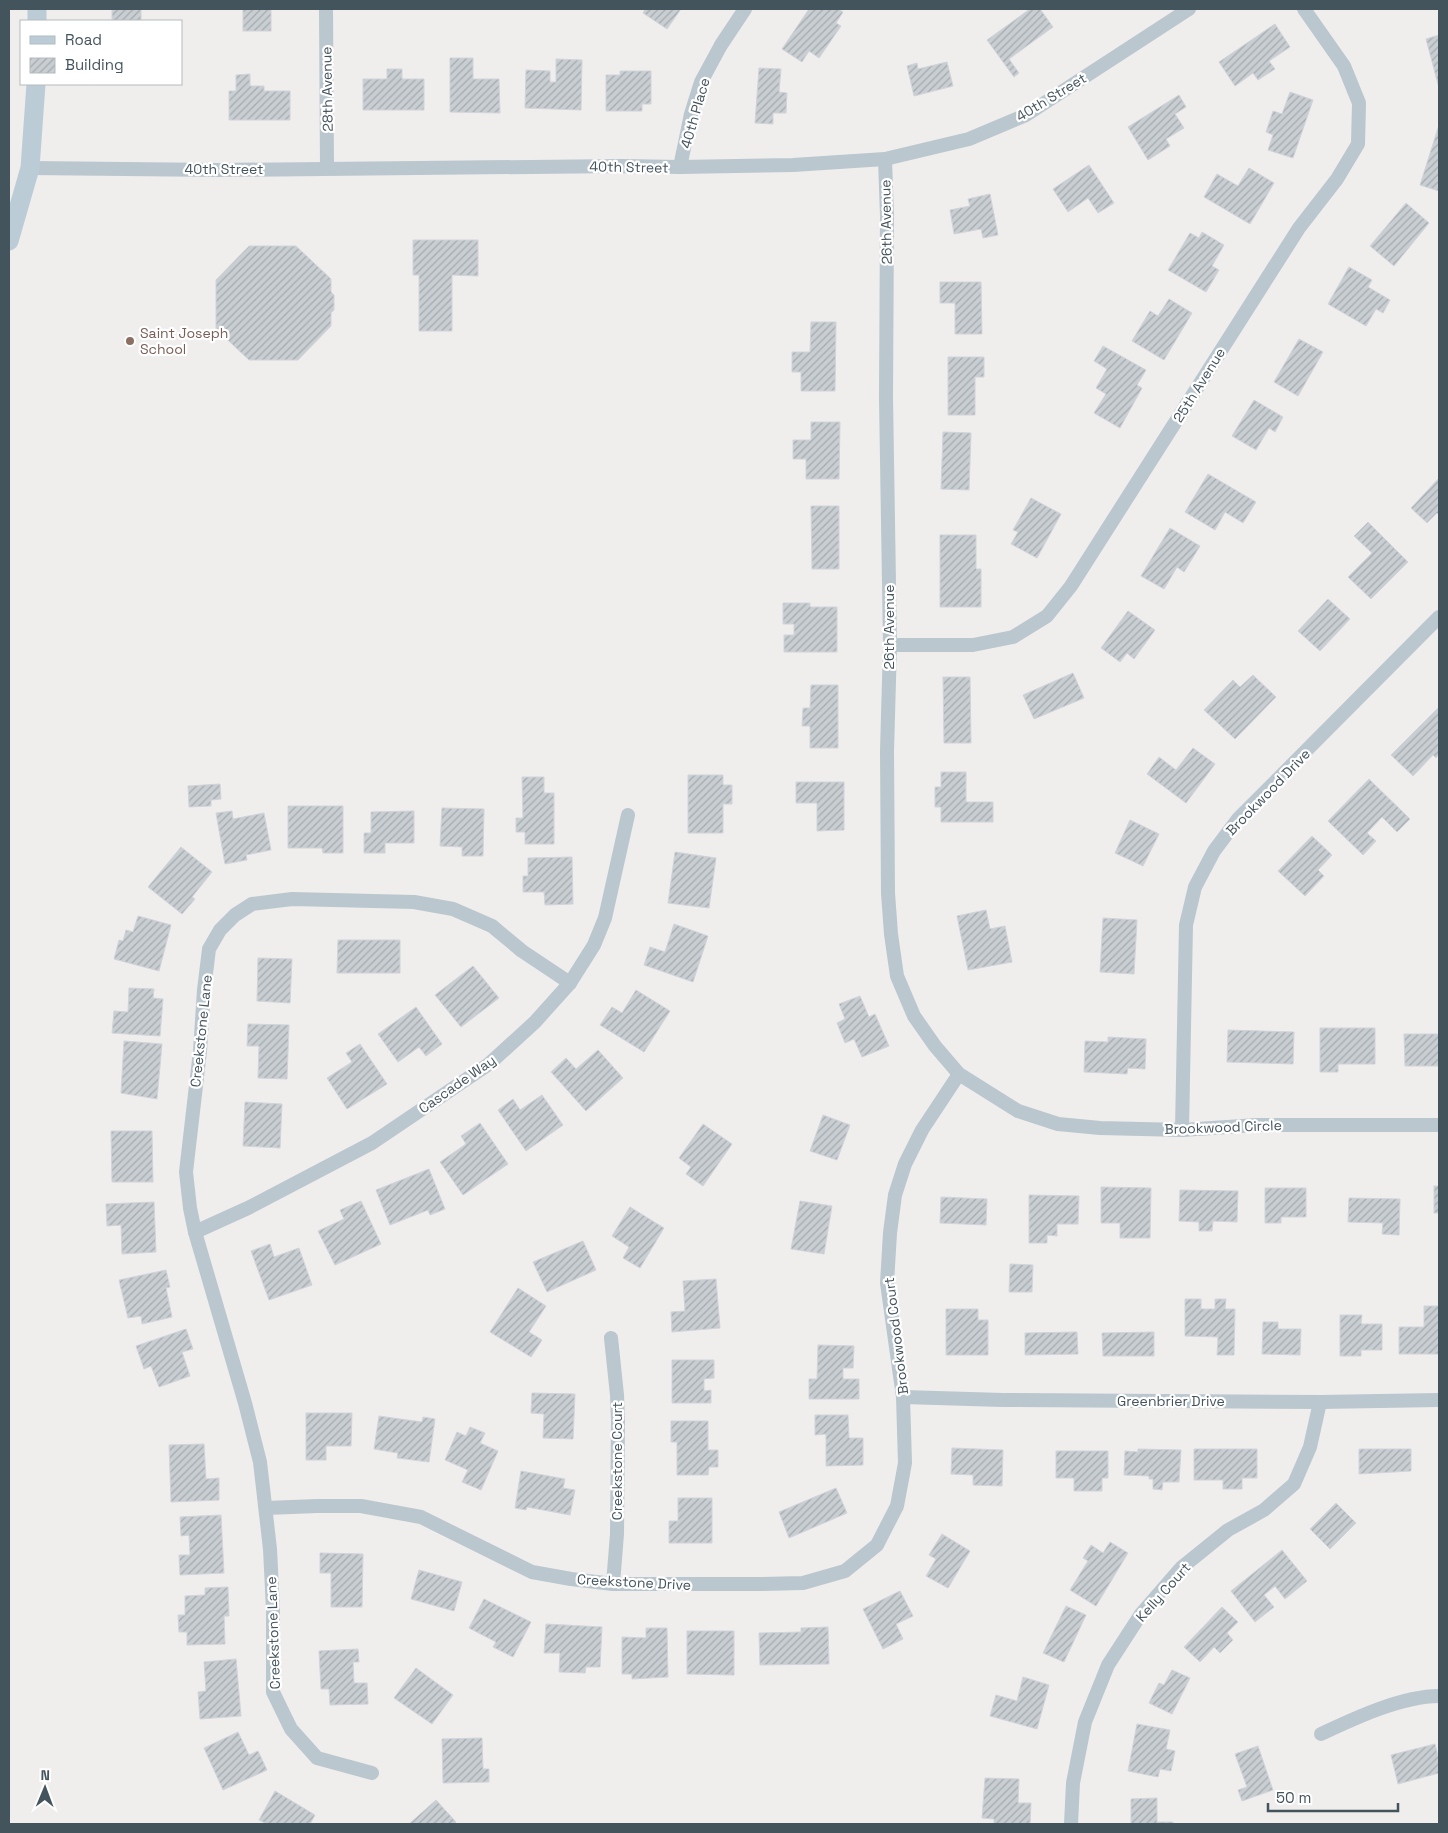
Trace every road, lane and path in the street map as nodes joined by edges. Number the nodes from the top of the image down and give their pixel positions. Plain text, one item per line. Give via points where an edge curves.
1 (326, 9) edge
2 (745, 9) edge
3 (1189, 9) edge
4 (1304, 9) edge
5 (36, 85) edge
6 (885, 159) junction
7 (680, 167) junction
8 (30, 168) junction
9 (327, 168) junction
10 (9, 241) edge
11 (1439, 617) edge
12 (890, 645) junction
13 (628, 815) dead end
14 (570, 983) junction
15 (959, 1074) junction
16 (1439, 1125) edge
17 (1182, 1130) junction
18 (195, 1232) junction
19 (611, 1338) dead end
20 (903, 1397) junction
21 (1439, 1400) edge
22 (1320, 1402) junction
23 (266, 1508) junction
24 (889, 1521) joint
25 (613, 1584) junction
26 (1439, 1696) edge
27 (1321, 1734) dead end
28 (372, 1773) dead end
29 (1071, 1824) edge

1 - 9 street, 28th Avenue
2 - 7 street, 40th Place via 701,82
3 - 6 street, 40th Street via 1026,115 969,138
4 - 12 street, 25th Avenue via 1344,66 1359,103 1358,144 1337,179 1299,228 1072,586 1047,616 1012,636 973,645
5 - 8 street
6 - 7 street, 40th Street
6 - 12 street, 26th Avenue
7 - 9 street, 40th Street
8 - 9 street, 40th Street
8 - 10 street
11 - 17 street, Brookwood Drive via 1238,819 1214,851 1196,887 1186,925
12 - 15 street, 26th Avenue via 887,751 890,934 897,976 914,1016
13 - 14 street, Cascade Way via 604,918 594,945
14 - 18 street, Cascade Way via 535,1022 489,1064 372,1143
14 - 18 street, Creekstone Lane via 522,952 492,926 454,909 414,902 292,898 252,904 235,915 220,930 209,949 186,1172
15 - 17 street, Brookwood Circle via 1018,1111 1058,1124
15 - 20 street, Brookwood Court via 922,1130 905,1164 895,1195 887,1283
16 - 17 street, Brookwood Circle via 1257,1124
18 - 23 street, Creekstone Lane via 245,1403 260,1462
19 - 25 street, Creekstone Court via 618,1420
20 - 22 street, Greenbrier Drive
20 - 24 street, Brookwood Court via 905,1463 897,1506
21 - 22 street, Greenbrier Drive
22 - 29 street, Kelly Court via 1310,1447 1294,1484 1264,1510 1228,1530 1181,1568 1141,1614 1108,1665 1085,1722 1073,1783
23 - 25 street, Creekstone Drive via 361,1506 421,1518 532,1572
23 - 28 street, Creekstone Lane via 273,1610 273,1692 291,1729 318,1758
24 - 25 street, Creekstone Drive via 877,1545 845,1571 803,1583
26 - 27 street via 1427,1696 1369,1712

